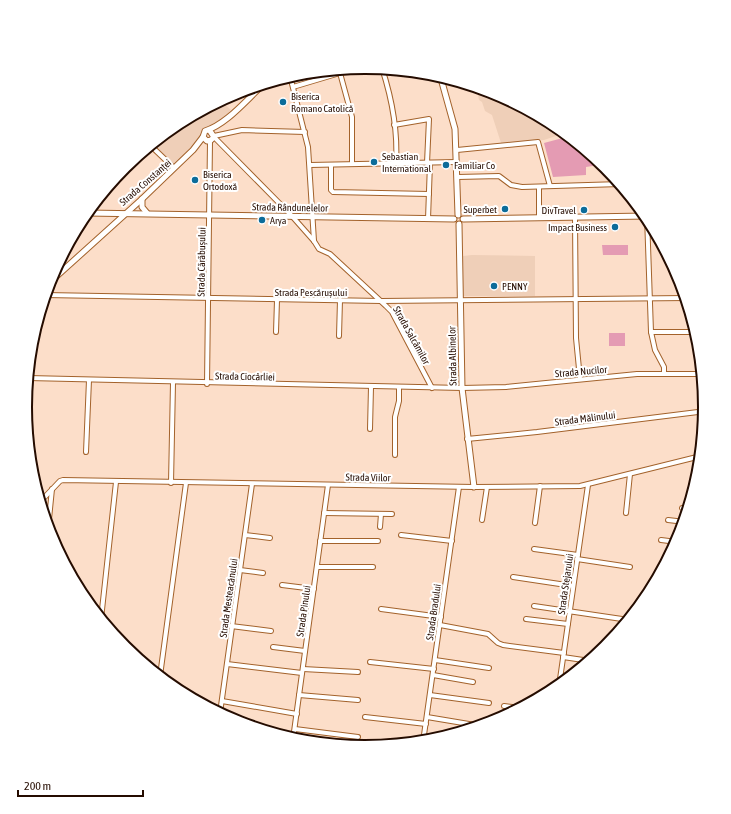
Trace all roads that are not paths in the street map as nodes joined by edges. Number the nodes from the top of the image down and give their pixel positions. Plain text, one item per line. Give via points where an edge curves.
1 (340, 74) edge
2 (384, 74) edge
3 (333, 75) edge
4 (291, 82) edge
5 (442, 83) edge
6 (292, 87) junction
7 (255, 92) edge
8 (394, 127) junction
9 (305, 132) junction
10 (210, 137) junction
11 (154, 149) edge
12 (457, 150) junction
13 (457, 162) junction
14 (396, 163) junction
15 (428, 163) junction
16 (352, 164) junction
17 (310, 165) junction
18 (331, 165) junction
19 (174, 168) junction
20 (458, 177) junction
21 (613, 184) edge
22 (539, 186) junction
23 (550, 186) junction
24 (429, 194) junction
25 (142, 199) junction
26 (94, 213) edge
27 (124, 213) junction
28 (148, 214) junction
29 (209, 215) junction
30 (291, 215) junction
31 (458, 215) junction
32 (312, 216) junction
33 (639, 216) edge
34 (539, 218) junction
35 (575, 218) junction
36 (428, 219) junction
37 (454, 219) junction
38 (461, 221) junction
39 (647, 229) edge
40 (314, 241) junction
41 (60, 273) edge
42 (52, 295) edge
43 (208, 298) junction
44 (649, 298) junction
45 (680, 298) edge
46 (576, 299) junction
47 (277, 300) junction
48 (340, 300) junction
49 (381, 301) junction
50 (460, 301) junction
51 (276, 332) dead end
52 (651, 332) junction
53 (691, 332) edge
54 (339, 336) dead end
55 (664, 374) junction
56 (697, 374) edge
57 (34, 378) edge
58 (580, 379) junction
59 (89, 380) junction
60 (174, 383) junction
61 (207, 384) junction
62 (371, 387) junction
63 (399, 388) junction
64 (432, 388) junction
65 (462, 388) junction
66 (699, 412) edge
67 (370, 429) dead end
68 (467, 439) junction
69 (86, 452) dead end
70 (395, 455) dead end
71 (695, 458) edge
72 (630, 474) junction
73 (116, 482) junction
74 (172, 483) junction
75 (186, 483) junction
76 (252, 484) junction
77 (328, 484) junction
78 (588, 485) junction
79 (540, 486) junction
80 (459, 487) junction
81 (474, 487) junction
82 (487, 487) junction
83 (52, 489) junction
84 (44, 497) edge
85 (50, 513) edge
86 (324, 513) junction
87 (626, 513) dead end
88 (381, 514) junction
89 (392, 514) dead end
90 (482, 520) dead end
91 (668, 520) dead end
92 (679, 521) edge
93 (535, 523) dead end
94 (380, 527) dead end
95 (245, 534) junction
96 (402, 534) dead end
97 (270, 538) dead end
98 (662, 540) dead end
99 (320, 541) junction
100 (378, 541) dead end
101 (452, 541) junction
102 (671, 541) edge
103 (534, 549) dead end
104 (577, 557) junction
105 (317, 567) junction
106 (373, 567) dead end
107 (630, 567) dead end
108 (240, 570) junction
109 (263, 573) dead end
110 (513, 577) dead end
111 (282, 585) dead end
112 (573, 586) junction
113 (314, 589) junction
114 (534, 606) dead end
115 (381, 609) dead end
116 (102, 611) edge
117 (570, 611) junction
118 (441, 617) junction
119 (526, 619) dead end
120 (622, 619) dead end
121 (568, 624) junction
122 (440, 625) junction
123 (232, 626) junction
124 (271, 631) dead end
125 (272, 647) dead end
126 (305, 651) junction
127 (564, 655) junction
128 (583, 659) edge
129 (435, 660) junction
130 (370, 662) dead end
131 (226, 664) junction
132 (489, 668) dead end
133 (434, 669) junction
134 (161, 671) edge
135 (303, 671) junction
136 (358, 672) dead end
137 (433, 675) junction
138 (560, 678) edge
139 (473, 682) dead end
140 (299, 695) junction
141 (430, 695) junction
142 (358, 700) dead end
143 (222, 701) junction
144 (489, 703) dead end
145 (504, 706) dead end
146 (221, 707) edge
147 (511, 707) edge
148 (297, 714) junction
149 (365, 717) dead end
150 (427, 717) junction
151 (426, 724) junction
152 (470, 724) edge
153 (295, 729) junction
154 (294, 733) edge
155 (424, 735) edge
156 (358, 737) dead end

1 - 16 street via 352,117
2 - 8 street via 390,94
3 - 6 street
4 - 6 street
5 - 12 street via 453,119
6 - 9 street
7 - 10 street via 223,121
8 - 14 street
8 - 15 street via 429,119
9 - 10 street via 242,130
9 - 17 street
10 - 19 street, Strada Constanței
10 - 29 street, Strada Cărăbușului
10 - 30 street
11 - 19 street
12 - 13 street
12 - 23 street via 538,142
13 - 15 street
13 - 20 street
14 - 15 street
14 - 16 street
15 - 24 street
16 - 18 street
17 - 18 street
17 - 32 street
18 - 24 street via 333,192
19 - 25 street, Strada Constanței
20 - 22 street via 499,176 511,185
20 - 31 street
21 - 23 street
22 - 23 street
22 - 34 street
24 - 36 street
25 - 27 street, Strada Constanței
25 - 28 street via 143,210
26 - 27 street, Strada Constanței
27 - 28 street, Strada Rândunelelor
27 - 41 street
28 - 29 street, Strada Rândunelelor
29 - 30 street, Strada Rândunelelor
29 - 43 street, Strada Cărăbușului
30 - 32 street, Strada Rândunelelor
30 - 40 street
31 - 37 street
31 - 38 street via 462,216
32 - 36 street, Strada Rândunelelor
32 - 40 street
33 - 35 street
34 - 35 street
34 - 38 street
35 - 46 street
36 - 37 street, Strada Rândunelelor
37 - 38 street
38 - 50 street, Strada Albinelor
39 - 44 street
40 - 49 street, Strada Salcâmilor via 319,249 330,254
42 - 43 street, Strada Pescărușului
43 - 47 street, Strada Pescărușului
43 - 61 street, Strada Cărăbușului
44 - 45 street, Strada Pescărușului
44 - 46 street, Strada Pescărușului
44 - 52 street
46 - 50 street, Strada Pescărușului
46 - 58 street
47 - 48 street, Strada Pescărușului
47 - 51 street
48 - 49 street, Strada Pescărușului
48 - 54 street
49 - 50 street, Strada Pescărușului
49 - 64 street, Strada Salcâmilor via 392,312
50 - 65 street, Strada Albinelor
52 - 53 street
52 - 55 street via 655,350 664,367
55 - 56 street, Strada Nucilor
55 - 58 street, Strada Nucilor
57 - 59 street, Strada Ciocârliei
58 - 65 street, Strada Nucilor via 506,387
59 - 60 street, Strada Ciocârliei
59 - 69 street
60 - 61 street, Strada Ciocârliei
60 - 74 street
61 - 62 street, Strada Ciocârliei
62 - 63 street, Strada Ciocârliei
62 - 67 street
63 - 64 street, Strada Ciocârliei
63 - 70 street via 395,417
64 - 65 street, Strada Ciocârliei
65 - 68 street, Strada Albinelor
66 - 68 street, Strada Mălinului
68 - 81 street, Strada Albinelor
71 - 72 street, Strada Viilor
72 - 78 street, Strada Viilor
72 - 87 street
73 - 74 street, Strada Viilor
73 - 83 street, Strada Viilor via 63,480
73 - 116 street
74 - 75 street, Strada Viilor
75 - 76 street, Strada Viilor
75 - 134 street
76 - 77 street, Strada Viilor
76 - 95 street, Strada Mesteacănului
77 - 80 street, Strada Viilor
77 - 86 street, Strada Pinului
78 - 79 street, Strada Viilor
78 - 104 street, Strada Stejarului
79 - 82 street, Strada Viilor
79 - 93 street
80 - 81 street, Strada Viilor
80 - 101 street, Strada Bradului
81 - 82 street, Strada Viilor
82 - 90 street
83 - 84 street, Strada Viilor
83 - 85 street
86 - 88 street
86 - 99 street, Strada Pinului
88 - 89 street
88 - 94 street
91 - 92 street
95 - 97 street
95 - 108 street, Strada Mesteacănului
96 - 101 street
98 - 102 street
99 - 100 street
99 - 105 street, Strada Pinului
101 - 118 street, Strada Bradului
103 - 104 street
104 - 107 street
104 - 112 street, Strada Stejarului
105 - 106 street
105 - 113 street, Strada Pinului
108 - 109 street
108 - 123 street, Strada Mesteacănului
110 - 112 street
111 - 113 street
112 - 117 street, Strada Stejarului
113 - 126 street, Strada Pinului
114 - 117 street
115 - 118 street
117 - 120 street
117 - 121 street, Strada Stejarului
118 - 122 street, Strada Bradului
119 - 121 street
121 - 127 street, Strada Stejarului
122 - 127 street via 488,634 504,645
122 - 129 street, Strada Bradului
123 - 124 street
123 - 131 street, Strada Mesteacănului
125 - 126 street
126 - 135 street, Strada Pinului
127 - 128 street
127 - 138 street, Strada Stejarului
129 - 132 street
129 - 133 street, Strada Bradului
130 - 133 street
131 - 135 street
131 - 143 street, Strada Mesteacănului
133 - 137 street, Strada Bradului
135 - 136 street
135 - 140 street, Strada Pinului
137 - 139 street
137 - 141 street, Strada Bradului
140 - 142 street
140 - 148 street, Strada Pinului
141 - 144 street
141 - 150 street, Strada Bradului
143 - 146 street, Strada Mesteacănului
143 - 148 street
145 - 147 street
148 - 153 street, Strada Pinului
149 - 151 street
150 - 151 street, Strada Bradului
150 - 152 street
151 - 155 street, Strada Bradului
153 - 154 street, Strada Pinului
153 - 156 street

